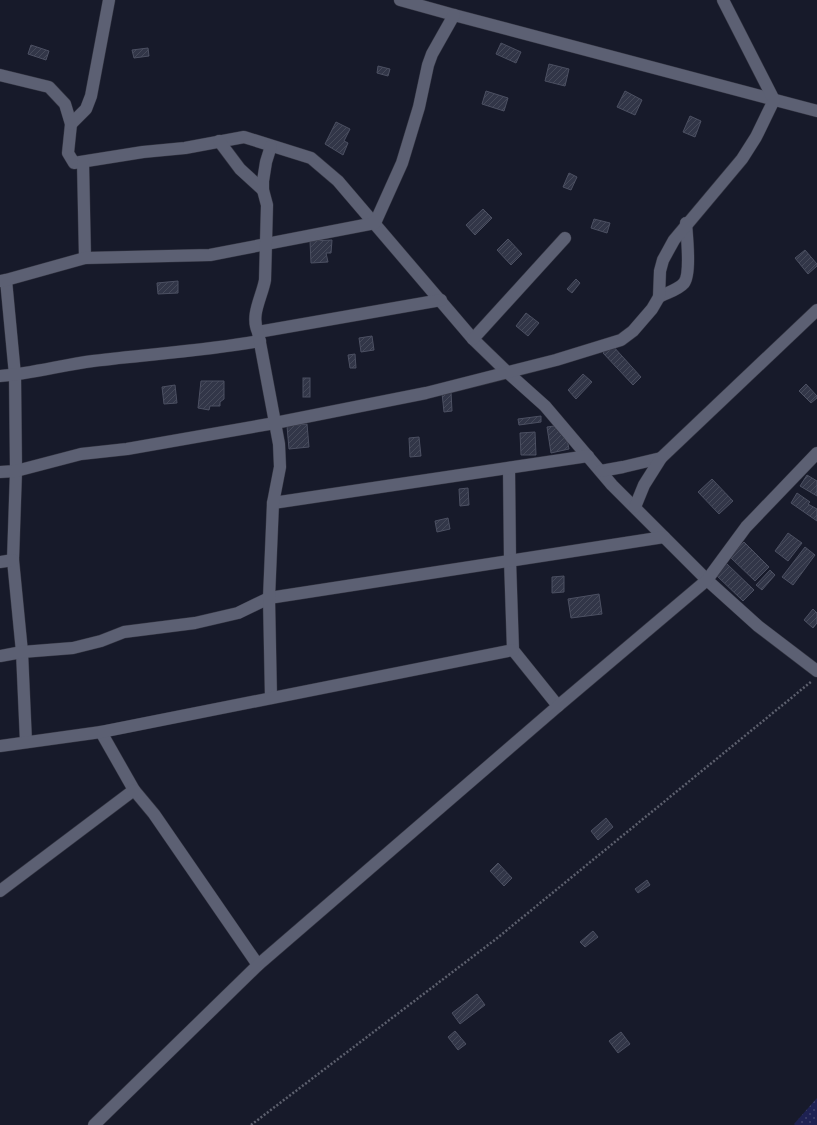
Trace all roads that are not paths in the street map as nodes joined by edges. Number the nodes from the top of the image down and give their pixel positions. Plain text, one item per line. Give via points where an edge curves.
1 (109, 0) edge
2 (400, 0) edge
3 (723, 0) edge
4 (454, 15) junction
5 (0, 75) edge
6 (774, 100) junction
7 (817, 111) edge
8 (71, 124) junction
9 (219, 141) junction
10 (272, 146) junction
11 (83, 162) junction
12 (263, 190) junction
13 (374, 223) junction
14 (686, 223) junction
15 (564, 238) dead end
16 (266, 244) junction
17 (85, 258) junction
18 (3, 280) edge
19 (659, 297) junction
20 (441, 300) junction
21 (817, 310) edge
22 (259, 337) junction
23 (473, 339) junction
24 (507, 372) junction
25 (15, 375) junction
26 (0, 376) edge
27 (275, 423) junction
28 (817, 453) edge
29 (588, 456) junction
30 (660, 458) junction
31 (509, 468) junction
32 (16, 471) junction
33 (601, 471) junction
34 (0, 472) edge
35 (273, 503) junction
36 (635, 508) junction
37 (664, 537) junction
38 (13, 560) junction
39 (510, 560) junction
40 (0, 562) edge
41 (707, 580) junction
42 (269, 598) junction
43 (513, 650) junction
44 (22, 652) junction
45 (0, 656) edge
46 (817, 671) edge
47 (271, 698) junction
48 (558, 706) junction
49 (101, 732) junction
50 (26, 742) junction
51 (0, 746) edge
52 (134, 790) junction
53 (0, 892) edge
54 (258, 965) junction
55 (94, 1125) edge

1 - 8 street via 91,96 86,109
2 - 4 street
3 - 6 street
4 - 6 street
4 - 13 street via 432,54 402,163
5 - 8 street via 49,87 65,104
6 - 7 street
6 - 14 street via 742,159
8 - 11 street via 68,153 74,163
9 - 10 street via 244,137
9 - 11 street
9 - 12 street via 240,169
10 - 12 street via 266,162
10 - 13 street via 311,158 338,181
11 - 17 street
12 - 16 street via 267,205
13 - 16 street
13 - 20 street
14 - 19 street via 663,260
14 - 19 street via 687,277 679,287
15 - 23 street
16 - 17 street via 210,255
16 - 22 street via 266,280 256,310 255,325
17 - 18 street
18 - 25 street
19 - 24 street via 633,331 621,340
20 - 22 street
20 - 23 street
21 - 30 street
22 - 25 street via 221,348 91,361
22 - 27 street
23 - 24 street
24 - 27 street via 426,393
24 - 29 street via 545,406
25 - 26 street
25 - 32 street
27 - 32 street via 127,449 81,454
27 - 35 street via 280,467
28 - 41 street via 746,527
29 - 31 street
29 - 33 street
30 - 33 street
30 - 36 street via 644,485
31 - 35 street
31 - 39 street
32 - 34 street
32 - 38 street
33 - 36 street
35 - 42 street
36 - 37 street
37 - 39 street
37 - 41 street
38 - 40 street
38 - 44 street
39 - 42 street
39 - 43 street
41 - 46 street via 758,626
41 - 48 street
42 - 44 street via 238,613 195,623 124,632 73,648
42 - 47 street
43 - 47 street
43 - 48 street
44 - 45 street
44 - 50 street
47 - 49 street
48 - 54 street
49 - 50 street
49 - 52 street
50 - 51 street
52 - 53 street
52 - 54 street via 154,814
54 - 55 street

